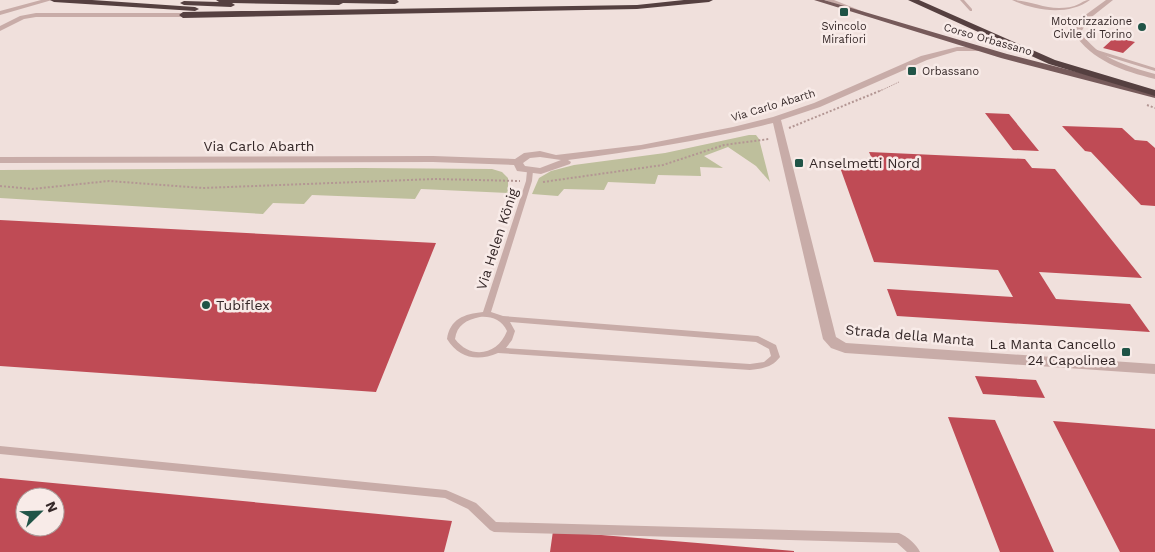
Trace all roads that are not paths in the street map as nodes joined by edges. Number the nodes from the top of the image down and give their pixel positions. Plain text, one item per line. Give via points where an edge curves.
1 (52, 0) edge
2 (137, 0) edge
3 (212, 0) edge
4 (337, 0) edge
5 (657, 0) edge
6 (684, 0) edge
7 (709, 0) edge
8 (816, 0) edge
9 (828, 0) edge
10 (912, 0) edge
11 (962, 0) edge
12 (1014, 0) edge
13 (1088, 0) edge
14 (1110, 0) edge
15 (423, 3) junction
16 (519, 4) junction
17 (36, 5) junction
18 (467, 8) junction
19 (406, 10) junction
20 (971, 10) dead end
21 (0, 12) edge
22 (182, 15) joint
23 (0, 19) edge
24 (882, 20) junction
25 (12, 22) junction
26 (0, 29) edge
27 (939, 37) junction
28 (980, 49) junction
29 (1090, 49) junction
30 (924, 58) junction
31 (1155, 70) edge
32 (1155, 77) edge
33 (1155, 94) edge
34 (776, 119) junction
35 (0, 160) edge
36 (551, 161) junction
37 (517, 162) junction
38 (530, 171) junction
39 (486, 314) junction
40 (503, 320) junction
41 (497, 350) junction
42 (1155, 369) edge
43 (0, 450) edge
44 (915, 552) edge

1 - 17 street
1 - 19 highway via 199,9
2 - 18 highway via 234,5
3 - 15 highway
4 - 15 highway
5 - 16 highway
6 - 16 highway
7 - 18 highway via 664,6
8 - 24 main road, Corso Orbassano
9 - 24 street
10 - 33 highway via 1046,60
11 - 20 lane
12 - 13 lane via 1060,10 1074,8
14 - 29 street via 1078,27 1076,32
15 - 16 highway
17 - 21 street
17 - 25 street
18 - 19 highway
19 - 22 highway
22 - 25 street via 42,15 26,16
23 - 25 street
24 - 27 main road, Corso Orbassano
25 - 26 street
27 - 28 main road, Corso Orbassano
27 - 30 street, Via Carlo Abarth via 942,44
28 - 30 street, Via Carlo Abarth via 956,49
28 - 33 main road, Corso Orbassano
29 - 31 lane
29 - 32 street via 1108,60
30 - 34 street, Via Carlo Abarth via 832,99
34 - 36 street, Via Carlo Abarth via 700,138
34 - 42 street, Strada della Manta via 830,339 836,345 855,349
35 - 37 street, Via Carlo Abarth via 433,159
36 - 37 street, Via Carlo Abarth via 540,154 528,155
36 - 38 street, Via Carlo Abarth via 546,170
37 - 38 street via 521,169
38 - 39 lane, Via Helen König
39 - 40 lane
39 - 41 lane via 460,321 451,339 467,354 487,354
40 - 41 lane via 509,325 510,338
40 - 41 lane via 758,339 773,347 776,357 766,365 750,367
43 - 44 lane via 446,494 472,506 494,527 899,538

